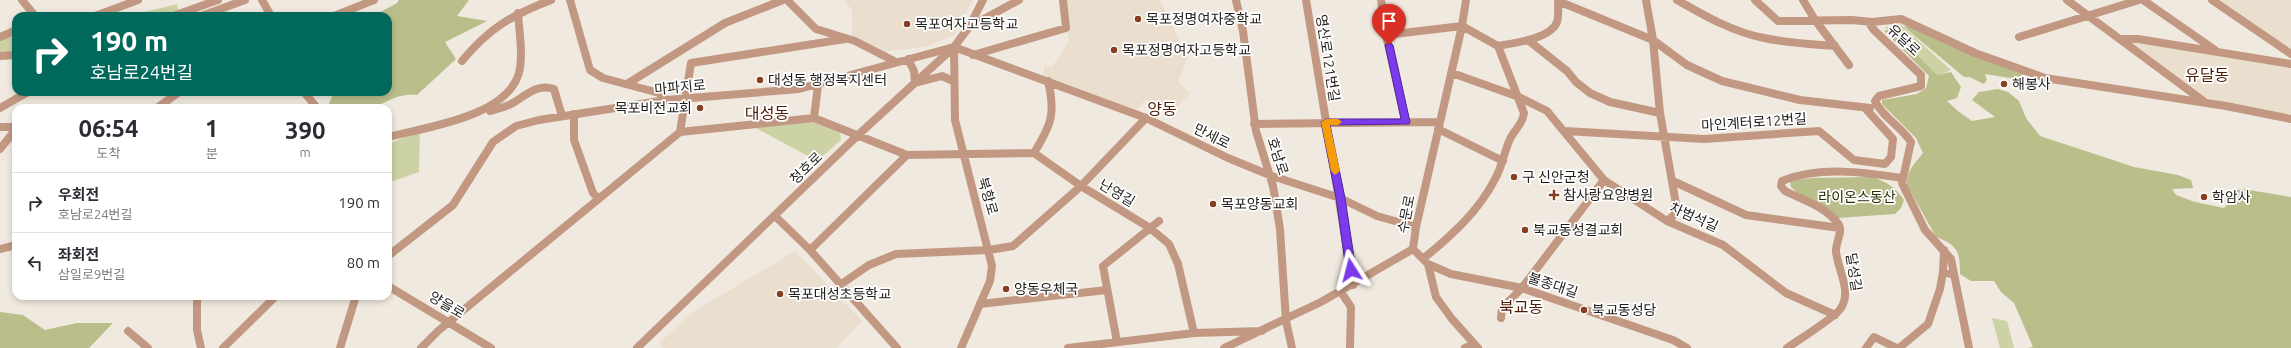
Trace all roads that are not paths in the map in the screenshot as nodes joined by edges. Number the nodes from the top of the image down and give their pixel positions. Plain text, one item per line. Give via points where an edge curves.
1 (22, 0) edge
2 (138, 0) edge
3 (218, 0) edge
4 (245, 0) edge
5 (262, 0) edge
6 (374, 0) edge
7 (551, 0) edge
8 (570, 0) edge
9 (783, 0) edge
10 (787, 0) edge
11 (983, 0) edge
12 (1019, 0) edge
13 (1063, 0) edge
14 (1236, 0) edge
15 (1306, 0) edge
16 (1380, 0) edge
17 (1466, 0) edge
18 (1558, 0) edge
19 (1646, 0) edge
20 (1677, 0) edge
21 (1755, 0) edge
22 (1803, 0) edge
23 (2067, 0) edge
24 (2138, 0) edge
25 (2143, 0) edge
26 (2212, 0) edge
27 (31, 12) edge
28 (106, 12) edge
29 (184, 12) edge
30 (212, 12) edge
31 (269, 12) edge
32 (344, 12) edge
33 (518, 13) junction
34 (2088, 16) junction
35 (1815, 20) junction
36 (1872, 22) junction
37 (1462, 26) junction
38 (969, 27) junction
39 (12, 32) edge
40 (1386, 36) junction
41 (0, 37) edge
42 (2019, 37) dead end
43 (845, 39) junction
44 (2121, 39) junction
45 (1528, 40) junction
46 (1653, 40) junction
47 (954, 46) junction
48 (1498, 46) junction
49 (1836, 46) junction
50 (2217, 52) junction
51 (2291, 54) edge
52 (12, 55) edge
53 (972, 55) junction
54 (0, 56) edge
55 (908, 59) junction
56 (462, 61) dead end
57 (896, 62) junction
58 (2291, 64) edge
59 (1849, 65) dead end
60 (1452, 73) junction
61 (953, 81) junction
62 (1048, 81) junction
63 (915, 83) junction
64 (627, 84) junction
65 (818, 85) junction
66 (21, 96) edge
67 (174, 96) edge
68 (307, 96) edge
69 (685, 98) junction
70 (1519, 98) junction
71 (666, 100) junction
72 (163, 104) edge
73 (314, 104) edge
74 (2206, 104) junction
75 (1878, 107) junction
76 (0, 108) edge
77 (1865, 108) junction
78 (485, 110) junction
79 (1660, 113) junction
80 (574, 114) junction
81 (562, 116) junction
82 (814, 118) junction
83 (1146, 118) junction
84 (2291, 120) edge
85 (1326, 122) junction
86 (1406, 122) junction
87 (1254, 124) junction
88 (1438, 125) junction
89 (0, 127) edge
90 (12, 128) edge
91 (1565, 131) junction
92 (680, 132) junction
93 (12, 133) edge
94 (392, 136) edge
95 (857, 136) junction
96 (1664, 137) junction
97 (0, 149) edge
98 (1034, 153) junction
99 (907, 155) junction
100 (962, 155) junction
101 (1503, 161) junction
102 (1272, 176) junction
103 (1902, 178) junction
104 (1604, 180) junction
105 (1673, 181) junction
106 (1081, 186) junction
107 (598, 198) junction
108 (1340, 198) junction
109 (775, 216) junction
110 (1667, 221) junction
111 (1159, 222) dead end
112 (1416, 227) junction
113 (1150, 228) junction
114 (1840, 228) junction
115 (12, 246) edge
116 (0, 249) edge
117 (1413, 249) junction
118 (810, 250) junction
119 (989, 250) junction
120 (1944, 250) junction
121 (392, 253) edge
122 (1426, 261) junction
123 (1943, 272) junction
124 (1954, 275) junction
125 (1353, 285) junction
126 (840, 286) junction
127 (392, 288) edge
128 (1522, 288) junction
129 (1107, 290) junction
130 (1341, 292) junction
131 (197, 300) edge
132 (272, 300) edge
133 (355, 300) edge
134 (980, 304) junction
135 (1835, 315) junction
136 (1501, 318) dead end
137 (1286, 321) junction
138 (448, 323) junction
139 (128, 331) dead end
140 (1264, 331) junction
141 (1194, 333) junction
142 (1117, 342) junction
143 (1677, 345) edge
144 (1476, 346) edge
145 (148, 348) edge
146 (201, 348) edge
147 (223, 348) edge
148 (340, 348) edge
149 (421, 348) edge
150 (491, 348) edge
151 (637, 348) edge
152 (897, 348) edge
153 (961, 348) edge
154 (1068, 348) edge
155 (1224, 348) edge
156 (1292, 348) edge
157 (1350, 348) edge
158 (1465, 348) edge
159 (1687, 348) edge
160 (1787, 348) edge
161 (1866, 348) edge
162 (1898, 348) edge
163 (1969, 348) edge

1 - 27 street
2 - 28 street
3 - 29 street
4 - 30 street
5 - 31 street
6 - 32 street
7 - 33 street
8 - 64 street via 590,70 597,76
9 - 64 street via 725,23
10 - 43 street via 812,27
11 - 38 street, 청호로
12 - 38 street
13 - 53 street via 1066,28
14 - 87 street, 호남로 via 1243,31
15 - 85 street, 영산로121번길
16 - 40 street
17 - 37 street, 수문로
18 - 45 street via 1557,22 1546,33
18 - 46 street
19 - 46 street
20 - 49 street via 1715,21 1748,34
21 - 35 street via 1778,21
22 - 35 street
23 - 34 street
24 - 34 street
25 - 50 street
26 - 51 street
33 - 56 street via 495,25
33 - 78 street via 520,69 509,93
34 - 42 street
34 - 44 street
35 - 36 street
35 - 49 street
36 - 74 street, 유달로 via 1907,20 1975,52 2045,78
36 - 75 street, 유달로 via 1874,30 1921,75 1922,82 1921,86 1879,96 1875,101
37 - 40 street
37 - 48 street
37 - 60 street, 수문로
38 - 47 street, 청호로
39 - 41 street
40 - 86 street
43 - 57 street
43 - 69 street via 691,63
44 - 50 street via 2138,39
44 - 74 street
45 - 48 street
45 - 79 street via 1590,93 1610,102
46 - 77 street via 1687,65 1722,81 1800,100
46 - 79 street
47 - 53 street, 만세로
47 - 55 street, 마파지로
47 - 61 street, 북항로 via 956,62
47 - 63 street, 청호로
48 - 70 street
49 - 59 street
50 - 58 street
52 - 54 street
53 - 62 street, 만세로 via 996,61
55 - 57 street, 마파지로
55 - 63 street via 914,71
57 - 65 street, 마파지로
60 - 70 street, 차범석길
60 - 88 street, 수문로
61 - 63 street via 942,76
61 - 100 street, 북항로 via 955,120
62 - 83 street, 만세로
62 - 98 street via 1054,111 1051,124
63 - 95 street, 청호로
64 - 71 street via 659,93
65 - 69 street, 마파지로 via 776,93
65 - 82 street
66 - 76 street
67 - 72 street
68 - 73 street
69 - 71 street, 마파지로
69 - 92 street
70 - 91 street, 차범석길 via 1547,111
70 - 101 street via 1524,117 1511,138
71 - 80 street, 마파지로
74 - 84 street, 유달로
75 - 77 street
75 - 103 street via 1911,142
77 - 96 street, 마인계터로12번길 via 1892,139 1891,157 1885,164 1854,160 1819,131 1752,134 1714,139
78 - 81 street via 507,106 536,88 547,86 554,89
78 - 94 street
79 - 96 street
80 - 81 street, 마파지로
80 - 107 street via 574,140 593,193
81 - 121 street, 마파지로 via 525,123 503,133 487,150 460,196 445,212
82 - 92 street
82 - 95 street
83 - 102 street, 만세로 via 1228,158
83 - 106 street
85 - 86 street
85 - 87 street
85 - 108 street, 영산로121번길
86 - 88 street
87 - 102 street, 호남로
88 - 101 street
88 - 112 street, 수문로
89 - 90 street
91 - 96 street
91 - 104 street, 차범석길
92 - 107 street
93 - 97 street
95 - 99 street
95 - 109 street, 청호로
96 - 105 street
98 - 100 street
98 - 106 street, 난영길
99 - 100 street
99 - 118 street
100 - 119 street, 북항로
101 - 122 street via 1477,208
102 - 108 street, 만세로
102 - 137 street, 호남로 via 1280,229
103 - 114 street via 1835,173 1804,175 1782,181 1781,186 1785,191 1822,208 1832,216
103 - 120 street via 1910,202 1920,220
104 - 110 street, 차범석길
104 - 128 street
105 - 110 street via 1674,215
105 - 114 street via 1741,214
106 - 113 street, 난영길
106 - 119 street via 1016,244
107 - 138 street
108 - 112 street, 만세로 via 1377,216
108 - 125 street, 영산로121번길
109 - 118 street
109 - 151 street, 청호로
110 - 135 street, 차범석길 via 1716,240 1778,288
111 - 113 street
112 - 117 street, 수문로
113 - 129 street via 1103,266
113 - 141 street, 난영길 via 1172,249
114 - 135 street, 달성길 via 1836,251 1845,298
115 - 116 street
117 - 122 street, 불종대길
117 - 125 street, 수문로
118 - 126 street
119 - 126 street via 896,254 869,265
119 - 134 street, 북항로 via 992,274
120 - 123 street
120 - 124 street via 1951,259
122 - 128 street, 불종대길 via 1451,274
122 - 144 street via 1436,297
123 - 124 street
123 - 162 street via 1928,324
124 - 163 street
125 - 130 street, 수문로
126 - 152 street
127 - 138 street, 양을로
128 - 136 street via 1502,308
128 - 143 street, 불종대길
129 - 134 street
129 - 142 street
130 - 137 street, 수문로
130 - 157 street via 1351,307
131 - 146 street via 197,330
132 - 147 street
133 - 148 street
134 - 153 street, 북항로
135 - 160 street, 달성길
137 - 140 street, 수문로
137 - 156 street, 호남로
138 - 149 street
138 - 150 street, 양을로
139 - 145 street
140 - 141 street
140 - 155 street, 수문로
141 - 142 street
142 - 154 street
143 - 159 street, 불종대길
144 - 158 street
161 - 162 street via 1874,337

